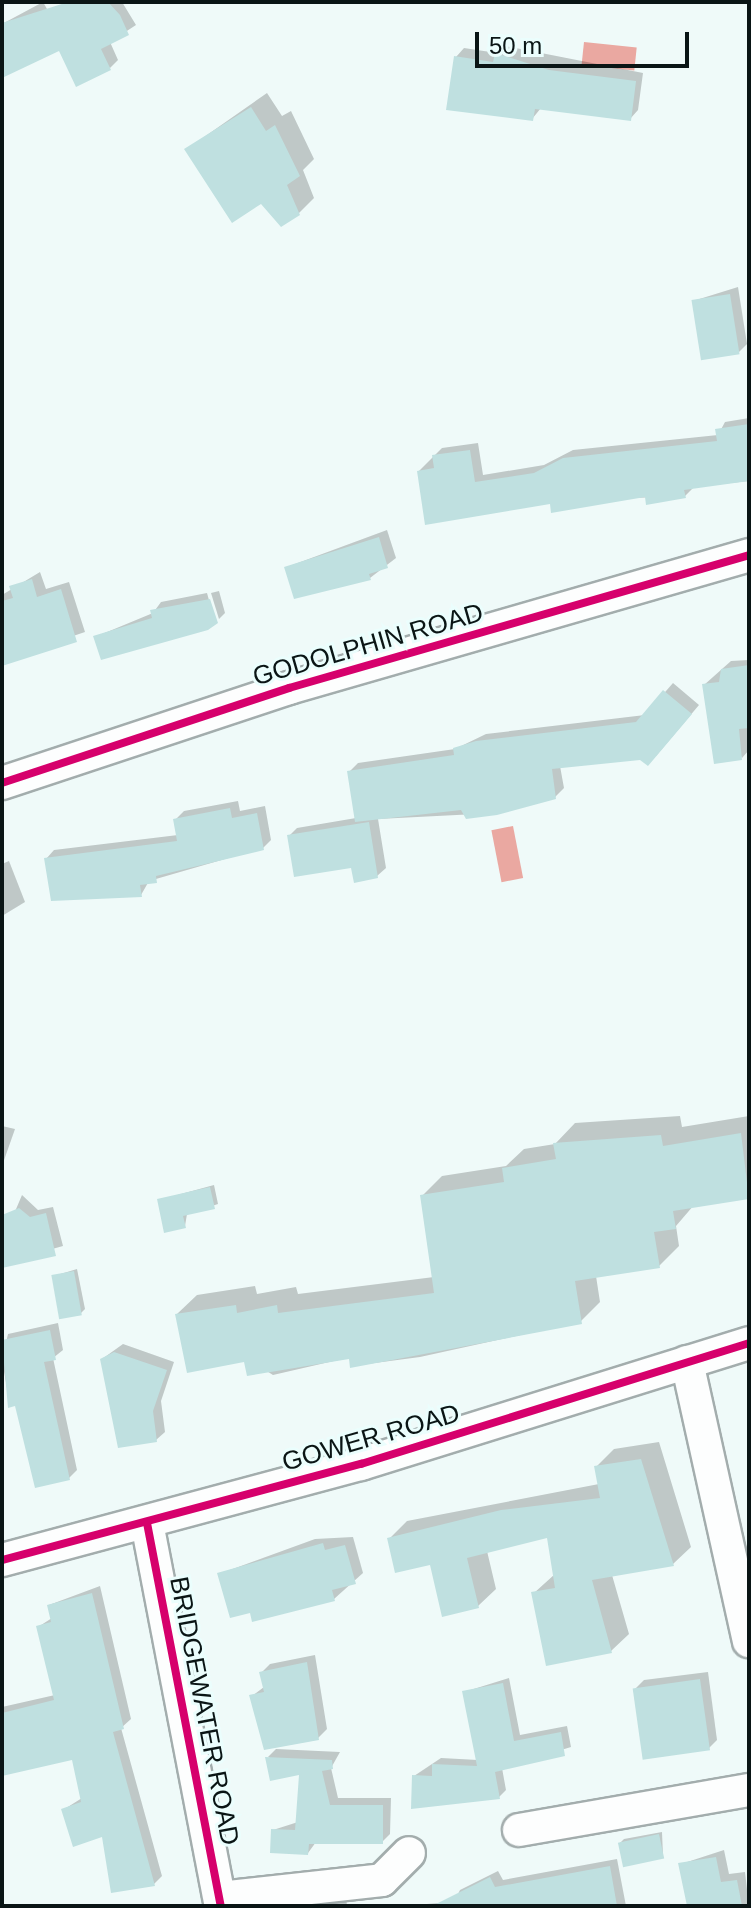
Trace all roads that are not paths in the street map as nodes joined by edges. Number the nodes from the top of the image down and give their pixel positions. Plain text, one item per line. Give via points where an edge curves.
1 (749, 555) edge
2 (2, 783) edge
3 (749, 1343) edge
4 (687, 1362) junction
5 (147, 1523) junction
6 (2, 1560) edge
7 (749, 1641) edge
8 (749, 1790) edge
9 (519, 1830) dead end
10 (409, 1853) dead end
11 (221, 1902) edge

1 - 2 street, GODOLPHIN ROAD via 289,688
3 - 4 street, GOWER ROAD
4 - 5 street, GOWER ROAD
4 - 7 street
5 - 6 street, GOWER ROAD
5 - 11 street, BRIDGEWATER ROAD
8 - 9 street
10 - 11 street via 382,1880

